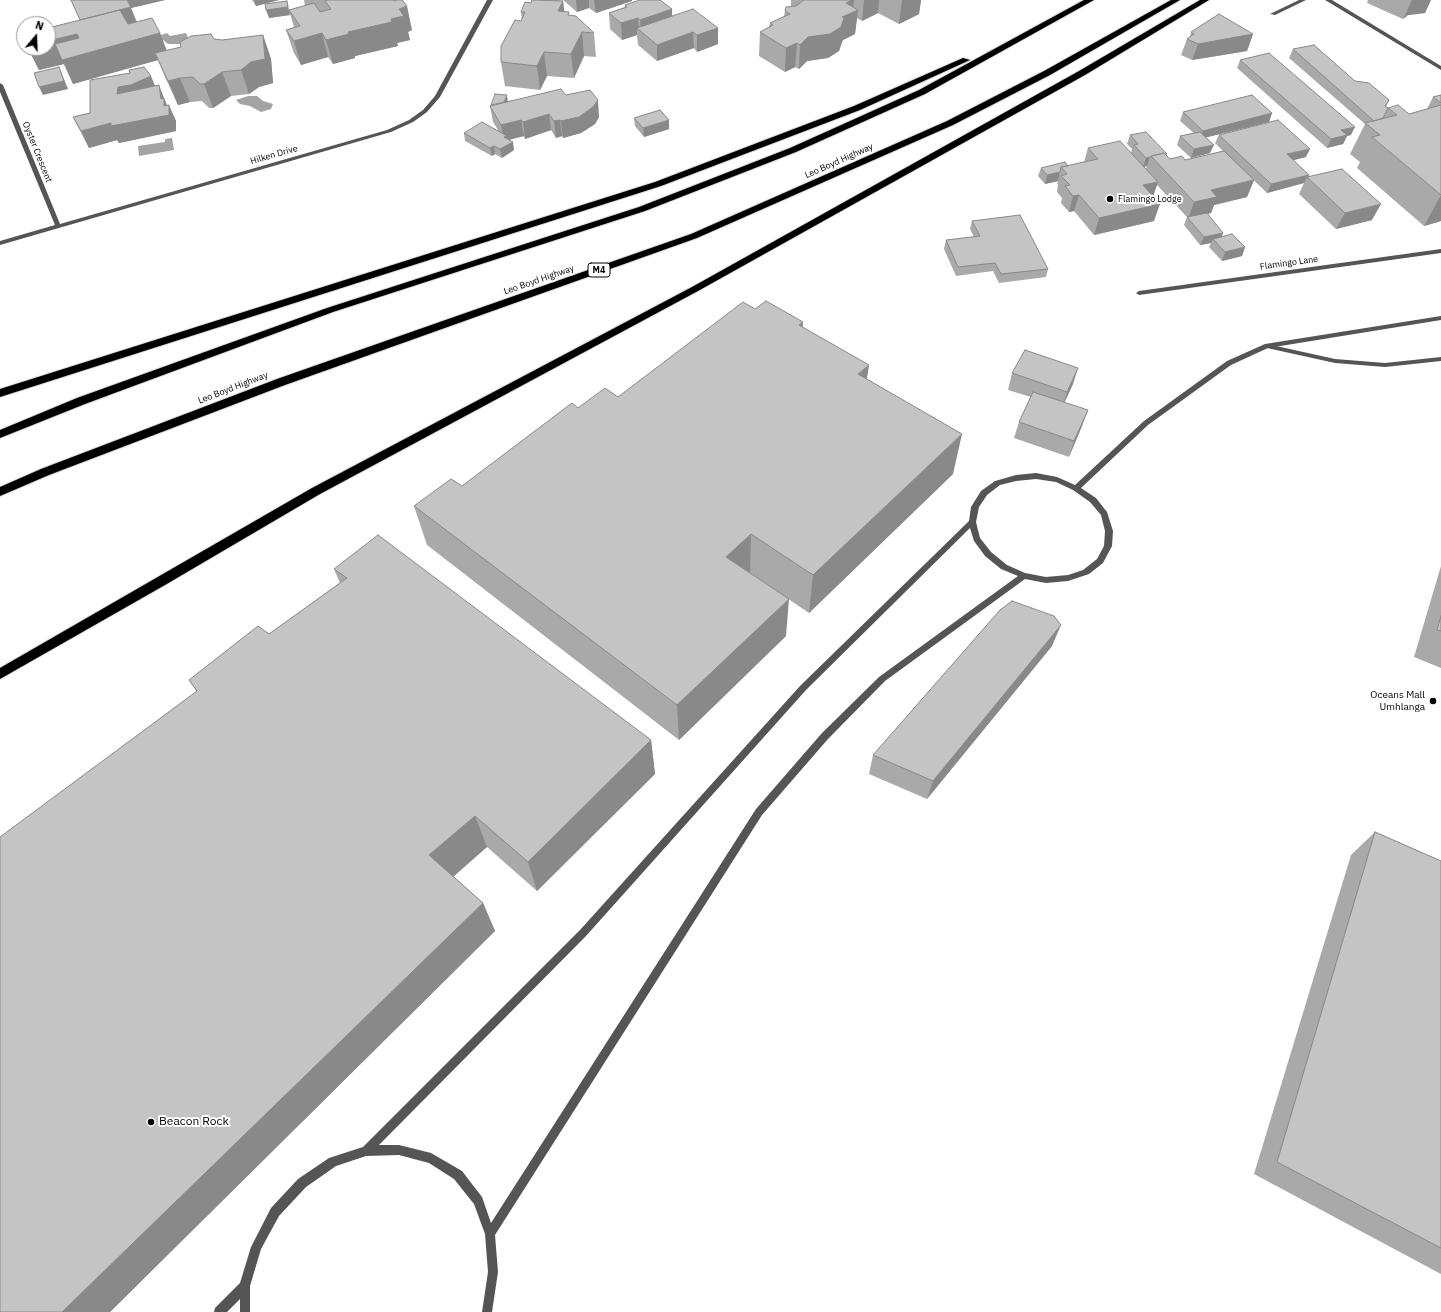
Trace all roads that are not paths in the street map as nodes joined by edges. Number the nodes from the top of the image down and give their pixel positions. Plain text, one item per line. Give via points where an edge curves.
1 (490, 0) edge
2 (1090, 0) edge
3 (1176, 0) edge
4 (1205, 0) edge
5 (1303, 0) edge
6 (1328, 0) edge
7 (1273, 14) dead end
8 (1044, 26) junction
9 (1441, 68) edge
10 (0, 85) edge
11 (58, 226) junction
12 (0, 243) edge
13 (1441, 251) edge
14 (1140, 293) dead end
15 (1441, 318) edge
16 (1267, 346) junction
17 (1441, 359) edge
18 (0, 393) edge
19 (0, 434) edge
20 (1076, 488) junction
21 (0, 492) edge
22 (972, 522) junction
23 (1024, 576) junction
24 (0, 674) edge
25 (366, 1151) junction
26 (490, 1234) junction
27 (245, 1286) junction
28 (219, 1312) edge
29 (244, 1312) edge
30 (487, 1312) edge

1 - 11 street, Hilken Drive via 437,97 425,111 411,121 389,131
2 - 8 highway
3 - 21 highway, Leo Boyd Highway / M4 via 1047,73 950,123 694,236 281,382 45,472
4 - 24 highway via 1082,73 695,289 316,491
5 - 7 street
6 - 9 street
8 - 18 highway via 857,108 658,184
8 - 19 highway via 922,92 793,150 642,209 330,310
10 - 11 street, Oyster Crescent
11 - 12 street, Hilken Drive
13 - 14 street, Flamingo Lane
15 - 16 street
16 - 17 street via 1335,361 1378,364 1430,362
16 - 20 street via 1229,363 1146,424
20 - 22 street via 1057,480 1036,476 1016,478 984,493 975,507
20 - 23 street via 1092,500 1104,514 1109,531 1108,546 1100,561 1086,572 1068,578 1046,580
22 - 23 street via 977,539 988,554 1004,567
22 - 25 street via 803,688 583,932
23 - 26 street via 882,679 825,736 759,812
25 - 26 street via 399,1150 431,1158 458,1175 478,1201
25 - 27 street via 333,1162 302,1183 275,1212 256,1247
26 - 30 street via 493,1272
27 - 28 street
27 - 29 street

